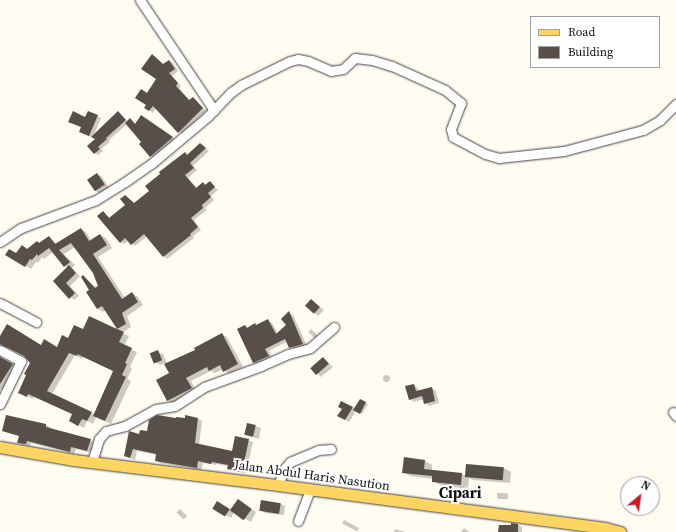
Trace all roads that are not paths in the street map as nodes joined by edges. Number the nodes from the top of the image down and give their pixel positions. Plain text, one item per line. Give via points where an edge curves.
1 (140, 0) edge
2 (676, 104) edge
3 (214, 110) junction
4 (0, 242) edge
5 (0, 303) edge
6 (36, 322) dead end
7 (334, 326) dead end
8 (0, 350) edge
9 (0, 404) edge
10 (0, 447) edge
11 (331, 449) dead end
12 (92, 462) junction
13 (278, 485) junction
14 (310, 489) junction
15 (298, 521) dead end
16 (620, 532) edge

1 - 3 street
2 - 3 street via 660,120 643,130 564,151 499,158 485,154 453,137 451,130 461,103 445,90 392,66 360,58 355,58 343,69 331,71 308,61 290,61 241,85
3 - 4 street via 151,164 96,200 21,228
5 - 6 street
7 - 12 street via 310,348 204,387 175,406 156,409 125,426 106,430 99,438
8 - 9 street via 21,361
10 - 12 main road, Jalan Abdul Haris Nasution
11 - 13 street via 318,450 290,462
12 - 13 main road, Jalan Abdul Haris Nasution
13 - 14 main road, Jalan Abdul Haris Nasution
14 - 15 street
14 - 16 main road, Jalan Abdul Haris Nasution

